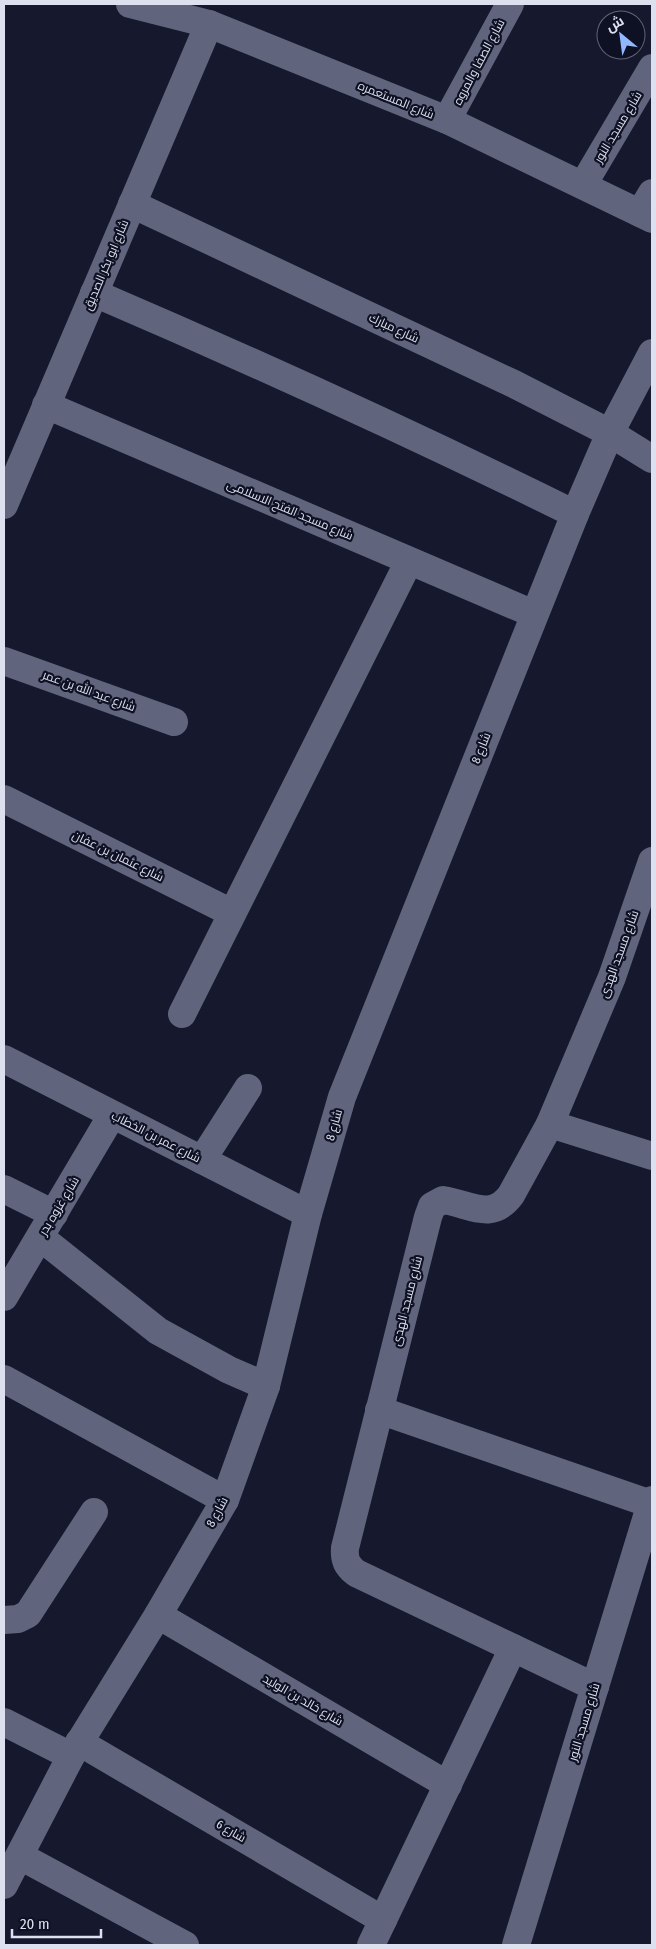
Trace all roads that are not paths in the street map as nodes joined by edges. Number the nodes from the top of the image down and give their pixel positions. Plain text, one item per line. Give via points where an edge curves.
1 (130, 4) edge
2 (510, 4) edge
3 (209, 24) junction
4 (652, 68) edge
5 (447, 120) junction
6 (583, 185) junction
7 (132, 204) junction
8 (648, 208) edge
9 (94, 293) junction
10 (652, 353) edge
11 (46, 405) junction
12 (610, 433) junction
13 (652, 459) edge
14 (4, 505) edge
15 (576, 514) junction
16 (409, 561) junction
17 (534, 614) junction
18 (4, 661) edge
19 (174, 722) dead end
20 (4, 799) edge
21 (652, 861) edge
22 (232, 913) junction
23 (182, 1014) dead end
24 (4, 1059) edge
25 (248, 1088) dead end
26 (112, 1115) junction
27 (550, 1124) junction
28 (652, 1156) edge
29 (202, 1160) junction
30 (4, 1189) edge
31 (54, 1214) junction
32 (308, 1214) junction
33 (40, 1237) junction
34 (4, 1297) edge
35 (4, 1379) edge
36 (266, 1386) junction
37 (379, 1410) junction
38 (225, 1500) junction
39 (652, 1502) edge
40 (94, 1512) dead end
41 (158, 1615) junction
42 (4, 1620) edge
43 (514, 1648) junction
44 (595, 1687) junction
45 (4, 1722) edge
46 (75, 1749) junction
47 (448, 1785) junction
48 (20, 1856) junction
49 (4, 1886) edge
50 (383, 1920) junction
51 (185, 1945) edge
52 (370, 1945) edge
53 (516, 1945) edge

1 - 3 street, شارع المستعمره
2 - 5 street, شارع الصفا والمروه
3 - 5 street, شارع المستعمره
3 - 7 street, شارع ابو بكر الصديق
4 - 6 street, شارع مسجد النور
5 - 6 street, شارع المستعمره
6 - 8 street, شارع المستعمره
7 - 9 street, شارع ابو بكر الصديق
7 - 12 street, شارع مبارك via 514,384
9 - 11 street, شارع ابو بكر الصديق
9 - 15 street via 417,436
10 - 12 street, شارع 8
11 - 14 street, شارع ابو بكر الصديق
11 - 16 street, شارع مسجد الفتح الاسلامى
12 - 13 street, شارع مبارك
12 - 15 street, شارع 8
15 - 17 street, شارع 8
16 - 17 street, شارع مسجد الفتح الاسلامى
16 - 22 street
17 - 32 street, شارع 8 via 342,1097
18 - 19 street, شارع عبد الله بن عمر
20 - 22 street, شارع عثمان بن عفان
21 - 27 street, شارع مسجد الهدى via 612,977
22 - 23 street
24 - 26 street, شارع عمر بن الخطاب
25 - 29 street
26 - 29 street, شارع عمر بن الخطاب
26 - 31 street, شارع غزوه بدر
27 - 28 street
27 - 37 street, شارع مسجد الهدى via 504,1206 492,1211 443,1200 432,1206
29 - 32 street, شارع عمر بن الخطاب
30 - 31 street
31 - 33 street, شارع غزوه بدر
32 - 36 street, شارع 8
33 - 34 street, شارع غزوه بدر
33 - 36 street via 158,1331 229,1370
35 - 38 street
36 - 38 street, شارع 8
37 - 39 street
37 - 43 street, شارع مسجد الهدى via 344,1548 344,1558 349,1567
38 - 41 street, شارع 8
39 - 44 street, شارع مسجد النور
40 - 42 street via 28,1614
41 - 46 street, شارع 8
41 - 47 street, شارع خالد بن الوليد
43 - 44 street, شارع مسجد الهدى
43 - 47 street
44 - 53 street, شارع مسجد النور
45 - 46 street, شارع 6
46 - 48 street, شارع 8
46 - 50 street, شارع 6
47 - 50 street
48 - 49 street, شارع 8
48 - 51 street
50 - 52 street

